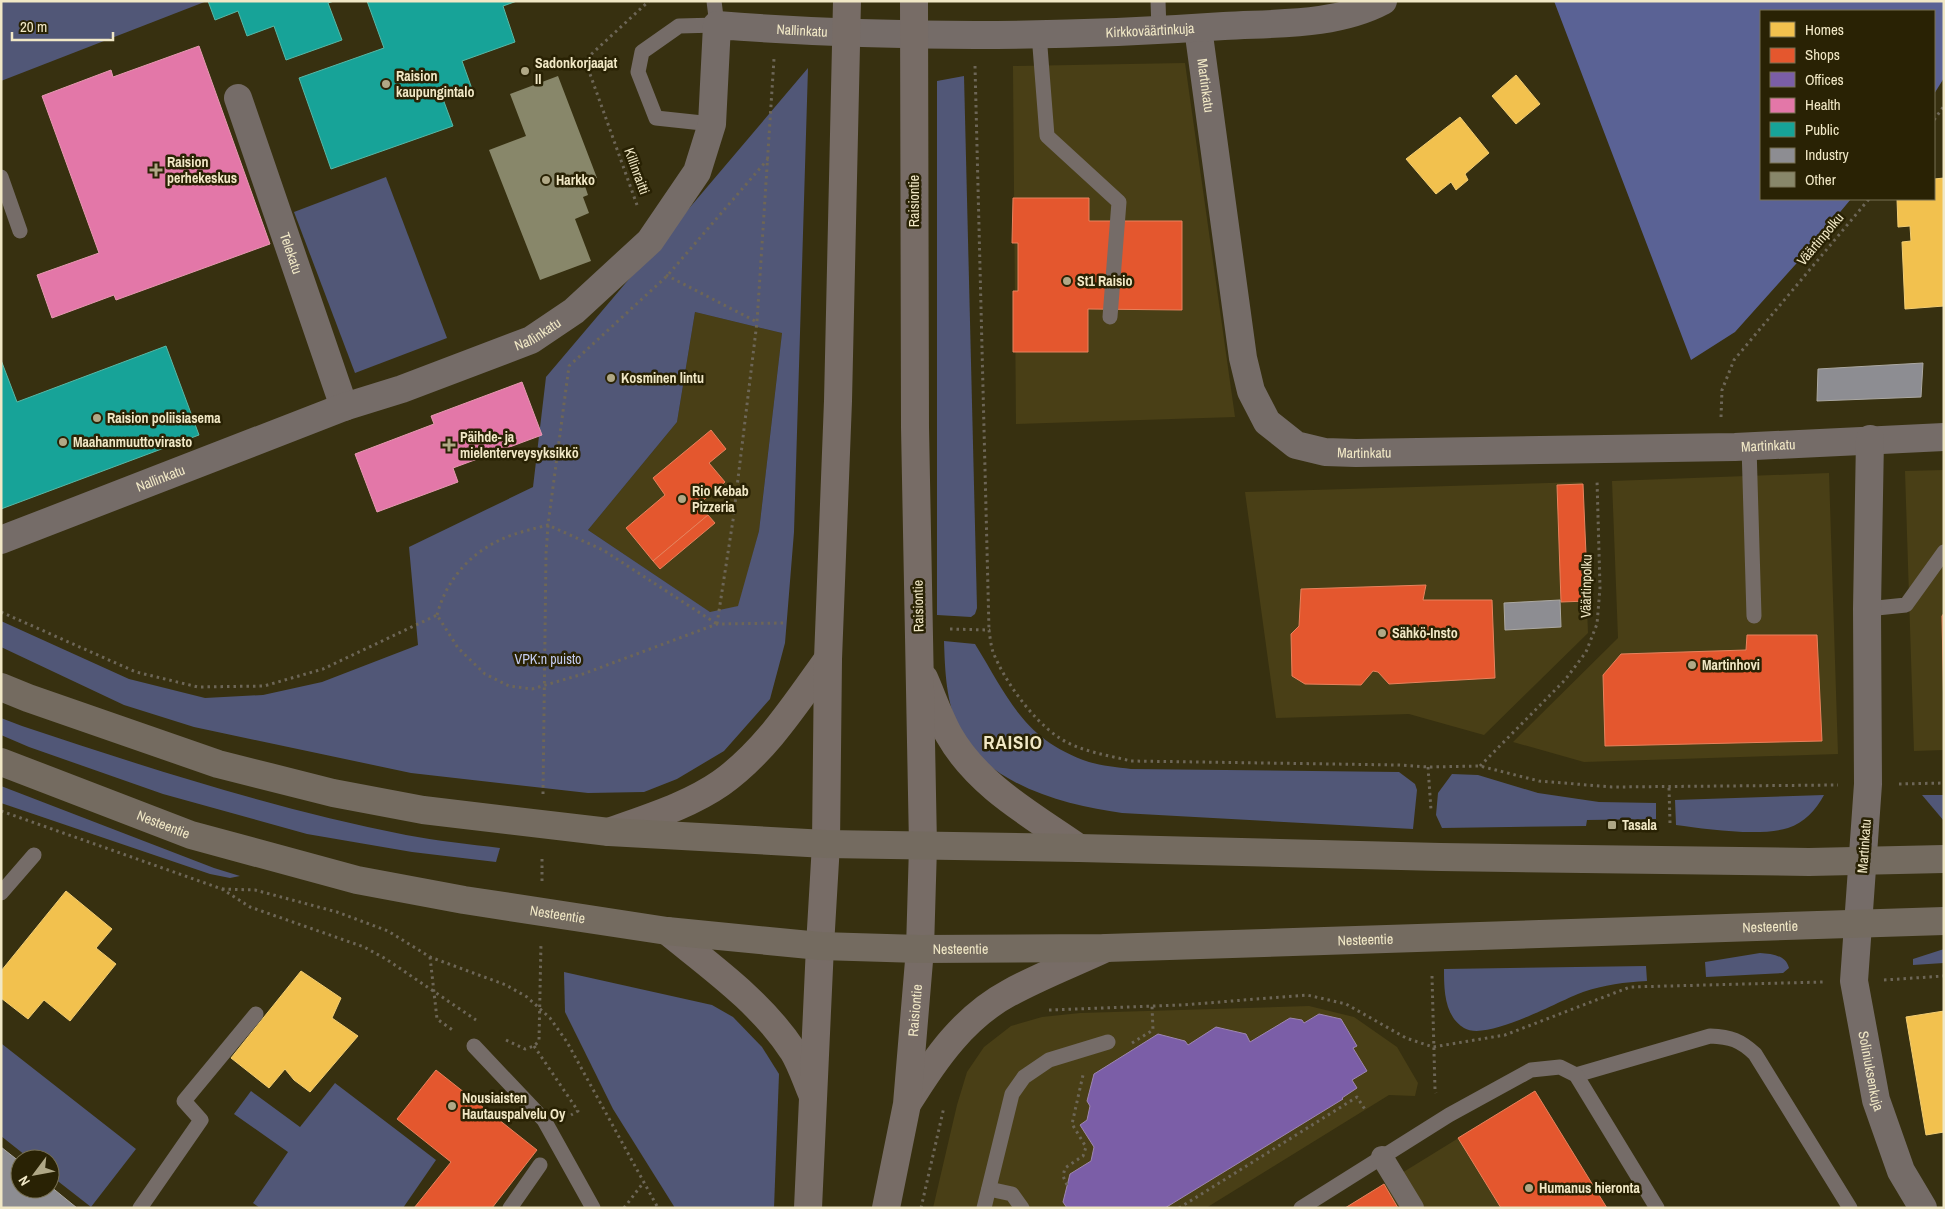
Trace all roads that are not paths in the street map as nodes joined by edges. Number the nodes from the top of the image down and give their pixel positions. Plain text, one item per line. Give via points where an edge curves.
1 (847, 1) edge
2 (914, 1) edge
3 (1158, 1) edge
4 (1383, 1) edge
5 (716, 13) edge
6 (1198, 28) junction
7 (1159, 30) junction
8 (847, 31) junction
9 (913, 33) junction
10 (1039, 34) junction
11 (238, 98) dead end
12 (712, 124) junction
13 (1, 177) edge
14 (20, 231) dead end
15 (1110, 317) dead end
16 (344, 407) junction
17 (1944, 437) edge
18 (1870, 439) junction
19 (1749, 446) junction
20 (1, 540) edge
21 (1944, 552) edge
22 (1867, 609) junction
23 (1754, 616) dead end
24 (828, 659) junction
25 (918, 666) junction
26 (1, 687) edge
27 (1, 762) edge
28 (609, 832) junction
29 (826, 844) junction
30 (923, 846) junction
31 (1079, 848) junction
32 (34, 855) dead end
33 (1944, 859) edge
34 (1863, 862) junction
35 (1, 894) edge
36 (1944, 921) edge
37 (1858, 923) junction
38 (667, 931) junction
39 (820, 946) junction
40 (1106, 948) junction
41 (920, 950) junction
42 (256, 1014) dead end
43 (1108, 1042) dead end
44 (474, 1046) road end
45 (1576, 1075) junction
46 (814, 1098) junction
47 (906, 1104) junction
48 (1382, 1157) junction
49 (540, 1164) dead end
50 (989, 1189) junction
51 (140, 1208) edge
52 (510, 1208) edge
53 (593, 1208) edge
54 (808, 1208) edge
55 (886, 1208) edge
56 (984, 1208) edge
57 (1022, 1208) edge
58 (1301, 1208) edge
59 (1413, 1208) edge
60 (1657, 1208) edge
61 (1850, 1208) edge
62 (1923, 1208) edge

1 - 8 main road
2 - 9 main road, Raisiontie
3 - 7 lane
4 - 6 street, Kirkkoväärtinkuja via 1341,16 1315,20
5 - 8 street, Nallinkatu via 776,28
5 - 12 street, Nallinkatu
5 - 12 lane via 679,26 642,52 638,72 656,118
6 - 7 street, Kirkkoväärtinkuja
6 - 19 street, Martinkatu via 1243,358 1251,391 1267,422 1296,445 1325,452 1356,453
7 - 10 street, Kirkkoväärtinkuja
8 - 9 street, Nallinkatu
8 - 24 main road
9 - 10 street, Kirkkoväärtinkuja
9 - 25 main road, Raisiontie
10 - 15 lane via 1047,136 1119,202
11 - 16 street, Telekatu
12 - 16 street, Nallinkatu via 697,172 650,241 574,311 531,340 402,389
13 - 14 lane
16 - 20 street, Nallinkatu
17 - 18 street, Martinkatu
18 - 19 street, Martinkatu
18 - 22 street, Martinkatu
19 - 23 lane
21 - 22 lane via 1906,605
22 - 34 street, Martinkatu via 1868,784
24 - 28 main road via 771,736 720,783 667,811
24 - 29 main road
25 - 30 main road, Raisiontie
25 - 31 main road via 949,735 972,767 1002,794
26 - 28 main road via 218,764 333,793 423,810
27 - 38 main road, Nesteentie via 191,835 357,880
28 - 29 main road
29 - 30 main road
29 - 39 main road
30 - 31 main road
30 - 41 main road, Raisiontie
31 - 34 main road via 1441,857
32 - 35 lane
33 - 34 main road
34 - 37 street, Martinkatu
36 - 37 main road, Nesteentie
37 - 40 main road, Nesteentie
37 - 62 street, Soliniuksenkuja via 1854,981 1876,1100 1901,1171
38 - 39 main road, Nesteentie
38 - 46 main road via 766,1017 793,1052
39 - 41 main road, Nesteentie
39 - 46 main road
40 - 41 main road, Nesteentie
40 - 47 main road via 1008,993 989,1006 933,1062
41 - 47 main road, Raisiontie
42 - 51 lane via 184,1101 201,1120
43 - 50 lane via 1049,1060 1024,1077 1012,1094
44 - 53 lane via 544,1120
45 - 48 lane via 1560,1067 1531,1070 1449,1114
45 - 60 lane
45 - 61 lane via 1710,1036 1729,1037 1756,1054
46 - 54 main road
47 - 55 main road, Raisiontie
48 - 58 lane
48 - 59 street
49 - 52 lane
50 - 56 lane
50 - 57 lane via 1012,1194

